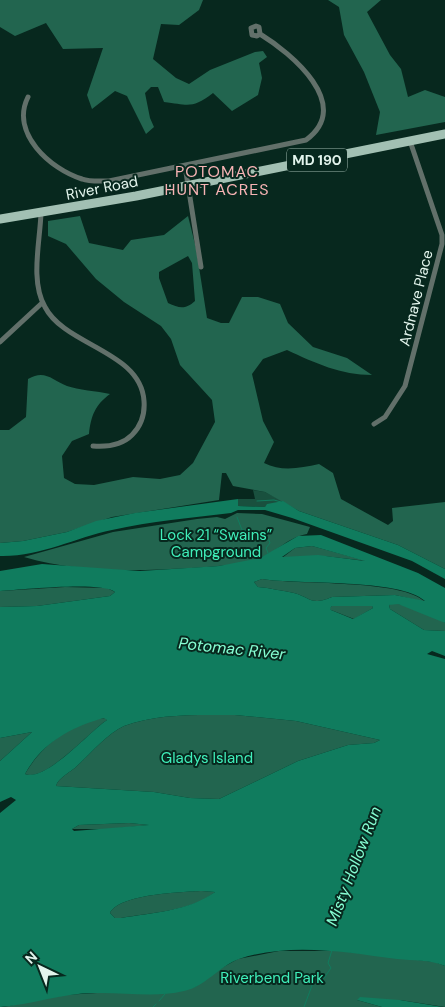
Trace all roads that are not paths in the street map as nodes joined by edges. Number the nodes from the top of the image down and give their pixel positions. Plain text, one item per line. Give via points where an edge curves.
1 (260, 34) dead end
2 (28, 97) dead end
3 (445, 134) edge
4 (410, 141) junction
5 (184, 166) junction
6 (188, 184) junction
7 (42, 213) junction
8 (0, 219) edge
9 (201, 267) dead end
10 (42, 303) junction
11 (0, 342) edge
12 (374, 424) dead end
13 (93, 446) dead end

1 - 5 street via 292,57 314,85 323,104 319,127 301,142
2 - 5 street via 24,106 25,123 33,142 59,169 83,180 109,181
3 - 4 main road, River Road / MD 190
4 - 6 main road, River Road / MD 190
4 - 12 street, Ardnave Place via 442,235 442,244 405,386 385,417
5 - 6 street
6 - 7 main road, River Road / MD 190
6 - 9 street
7 - 8 main road, River Road / MD 190
7 - 10 street via 38,280
10 - 11 street
10 - 13 street via 61,325 127,368 136,378 144,396 143,418 127,440 110,446

